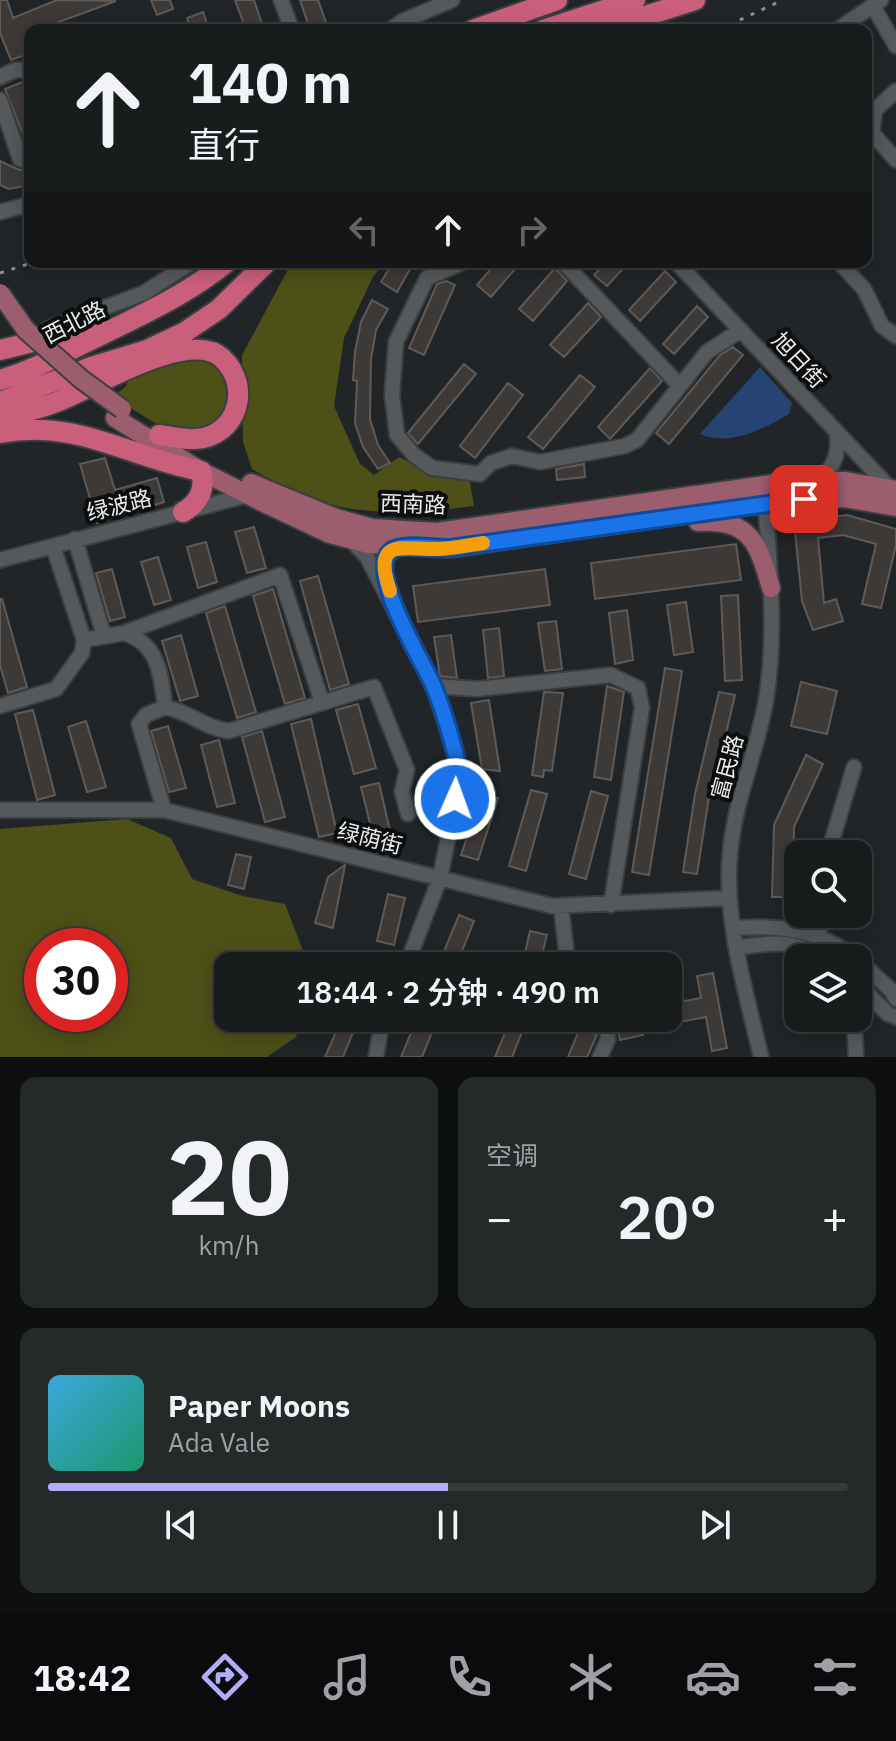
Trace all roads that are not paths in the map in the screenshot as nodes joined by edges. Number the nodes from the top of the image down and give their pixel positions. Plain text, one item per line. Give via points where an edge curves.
1 (281, 0) edge
2 (452, 0) edge
3 (557, 0) edge
4 (635, 0) edge
5 (695, 0) edge
6 (877, 3) edge
7 (290, 24) edge
8 (399, 24) edge
9 (489, 24) edge
10 (561, 24) edge
11 (621, 24) edge
12 (846, 24) edge
13 (896, 46) edge
14 (24, 70) edge
15 (0, 77) edge
16 (896, 91) edge
17 (0, 100) edge
18 (24, 160) edge
19 (896, 160) edge
20 (0, 201) edge
21 (24, 203) edge
22 (24, 206) edge
23 (0, 212) edge
24 (183, 268) edge
25 (219, 268) edge
26 (261, 268) edge
27 (450, 268) edge
28 (569, 268) edge
29 (682, 268) edge
30 (845, 268) edge
31 (0, 293) edge
32 (169, 302) junction
33 (0, 313) edge
34 (741, 330) junction
35 (82, 331) junction
36 (185, 332) junction
37 (896, 336) edge
38 (0, 348) edge
39 (0, 368) edge
40 (0, 380) edge
41 (680, 386) junction
42 (0, 389) edge
43 (0, 402) edge
44 (119, 414) junction
45 (0, 418) edge
46 (837, 432) junction
47 (0, 433) edge
48 (159, 435) junction
49 (201, 471) junction
50 (819, 481) junction
51 (893, 489) edge
52 (765, 494) junction
53 (248, 495) junction
54 (896, 507) edge
55 (183, 512) junction
56 (644, 520) junction
57 (75, 539) junction
58 (350, 539) junction
59 (53, 546) junction
60 (399, 546) junction
61 (0, 560) edge
62 (771, 588) junction
63 (399, 618) junction
64 (124, 633) junction
65 (104, 636) junction
66 (84, 640) junction
67 (434, 686) junction
68 (322, 702) junction
69 (0, 706) edge
70 (165, 707) junction
71 (854, 767) dead end
72 (0, 810) edge
73 (164, 810) junction
74 (408, 814) dead end
75 (832, 840) edge
76 (440, 878) junction
77 (729, 898) junction
78 (611, 905) junction
79 (561, 906) junction
80 (733, 928) junction
81 (820, 928) edge
82 (819, 936) junction
83 (796, 944) edge
84 (832, 944) edge
85 (736, 948) junction
86 (411, 952) edge
87 (566, 952) edge
88 (872, 973) edge
89 (872, 998) edge
90 (896, 999) edge
91 (896, 1017) edge
92 (380, 1032) edge
93 (607, 1032) edge
94 (855, 1032) edge
95 (376, 1057) edge
96 (600, 1057) edge
97 (761, 1057) edge
98 (856, 1057) edge

1 - 7 street
2 - 8 street
3 - 9 highway
4 - 10 highway
5 - 11 highway
6 - 12 street
6 - 13 street
14 - 15 street
16 - 19 street via 875,110 872,133
17 - 18 street
20 - 21 street
22 - 23 street
24 - 38 street via 144,293
25 - 32 highway
26 - 36 highway via 219,309
27 - 41 street via 427,278 396,342 392,395 397,435 432,468 480,474 491,463 512,456 540,462 625,446 637,440
28 - 41 street
29 - 34 street, 旭日街
30 - 37 street via 864,289 882,326
31 - 44 main road, 西南路, bridge via 26,330
32 - 35 highway
32 - 40 highway, 西北路 via 35,369
33 - 44 main road, 西南路 via 17,338 74,388
34 - 41 street via 707,352
34 - 46 street, 旭日街
35 - 38 highway
35 - 39 highway
36 - 42 highway, 西北路
36 - 43 highway
44 - 48 main road, 西南路
44 - 49 main road, 西南路
45 - 48 highway via 57,402 175,351 201,348 220,356 236,375 240,395 233,416 218,431 197,439
46 - 50 street via 839,452
46 - 51 street, 旭日街
47 - 49 highway via 67,431
48 - 52 main road, 西南路 via 265,490 372,528 449,531
49 - 53 main road, 西南路
49 - 55 highway via 199,497
50 - 51 main road, 西南路
50 - 52 main road, 西南路
52 - 54 main road, 西南路
52 - 56 main road, 西南路
52 - 62 street, 富民路
53 - 55 street, 绿波路
53 - 58 main road, 西南路
55 - 57 street, 绿波路
56 - 60 main road, 西南路 via 451,548
56 - 62 main road via 739,526 754,540
57 - 59 street, 绿波路
57 - 65 street
58 - 60 main road, 西南路
58 - 63 street via 367,557
59 - 61 street, 绿波路
59 - 66 street
60 - 63 street via 384,560
62 - 77 street, 富民路 via 766,699 733,831
63 - 67 street
64 - 65 street
64 - 68 street via 280,575
64 - 70 street via 141,638 160,668
65 - 66 street
66 - 69 street via 82,653 56,689
67 - 76 street via 461,773
67 - 78 street via 477,689 611,675 638,688 642,708
68 - 70 street via 229,731
68 - 74 street via 374,687 407,770 402,791
70 - 73 street via 139,724
71 - 75 street
72 - 73 street, 绿荫街
73 - 76 street, 绿荫街
76 - 79 street, 绿荫街
76 - 86 street
77 - 78 street, 绿荫街
77 - 80 street, 富民路
78 - 79 street, 绿荫街
79 - 87 street
80 - 82 street via 767,926
80 - 85 street, 富民路
81 - 82 street
82 - 84 street
83 - 85 street
85 - 97 street, 富民路
88 - 90 street
89 - 91 street
92 - 95 street
93 - 96 street
94 - 98 street

